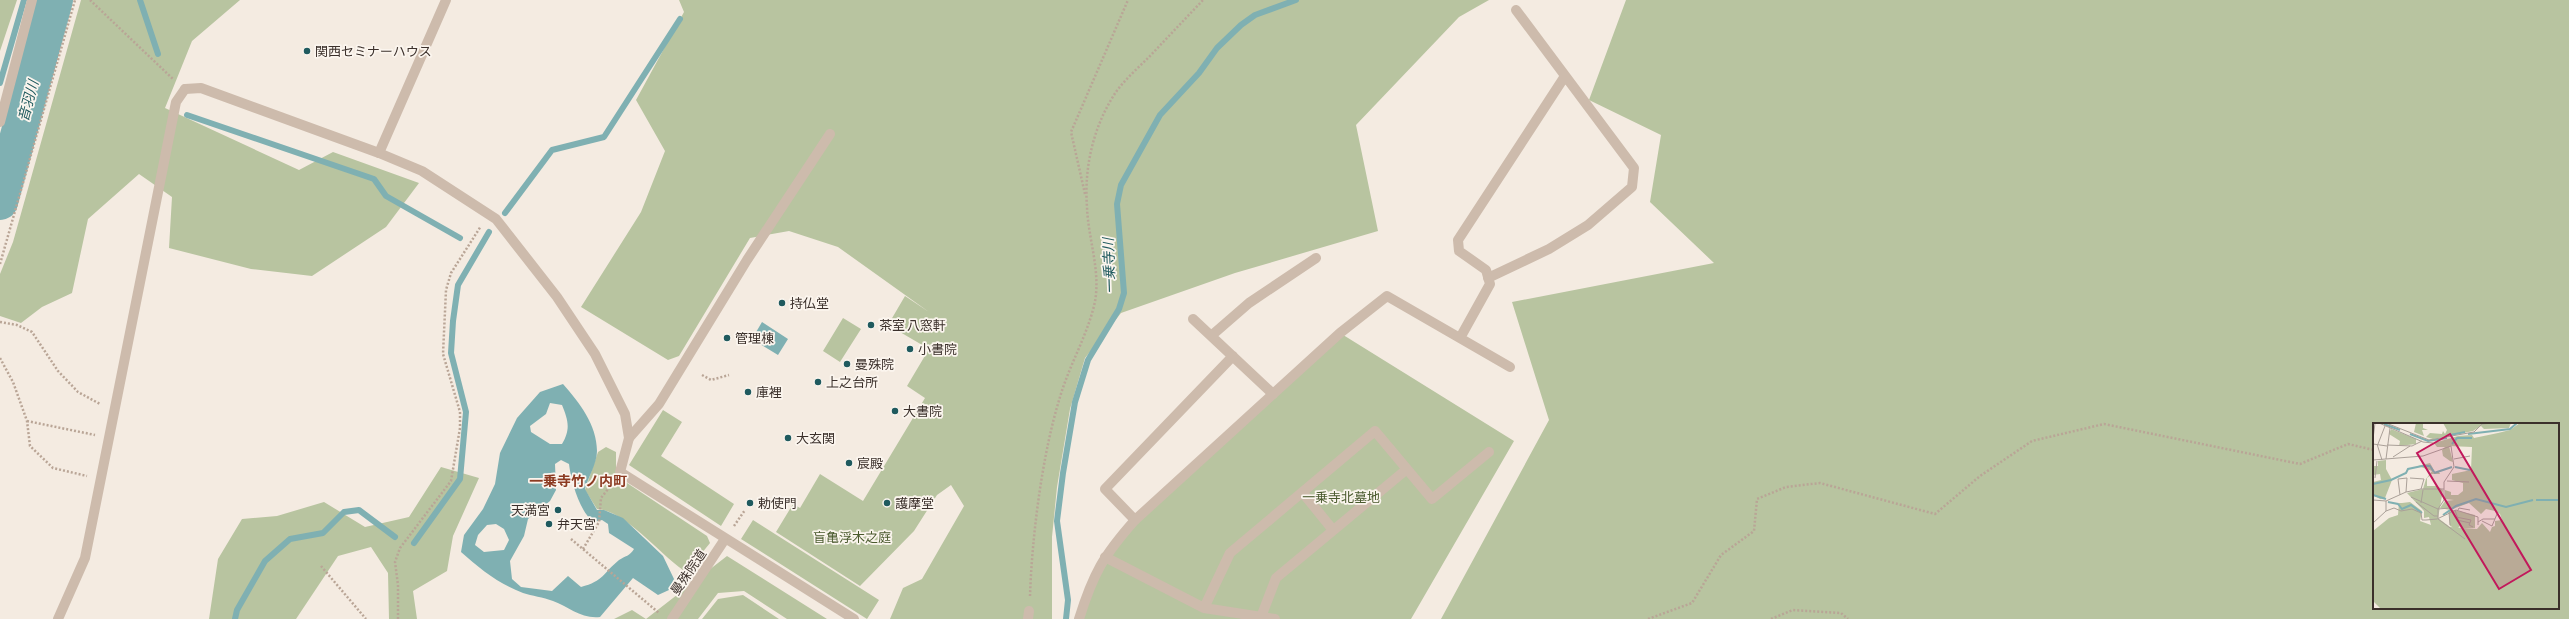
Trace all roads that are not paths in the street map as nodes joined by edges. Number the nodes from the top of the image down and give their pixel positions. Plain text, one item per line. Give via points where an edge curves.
1 (32, 0) edge
2 (446, 0) edge
3 (1516, 10) dead end
4 (1565, 76) junction
5 (0, 122) edge
6 (830, 134) dead end
7 (379, 153) junction
8 (1316, 258) dead end
9 (1488, 278) junction
10 (1193, 319) dead end
11 (1211, 336) junction
12 (1460, 338) junction
13 (1233, 356) junction
14 (1510, 367) dead end
15 (1273, 394) junction
16 (629, 438) junction
17 (1489, 452) dead end
18 (1407, 469) junction
19 (1302, 493) junction
20 (1135, 520) junction
21 (1333, 530) junction
22 (725, 539) junction
23 (1105, 557) junction
24 (1204, 608) junction
25 (1261, 617) junction
26 (58, 619) edge
27 (672, 619) edge
28 (854, 619) edge
29 (1079, 619) edge
30 (1275, 619) edge

1 - 5 street
2 - 7 street
3 - 4 street
4 - 9 street via 1458,240 1459,251 1486,270
4 - 9 street via 1634,168 1632,187 1588,225 1549,248
6 - 16 street via 747,260 659,404
7 - 16 street via 422,172 489,214 557,297 595,354 625,414
7 - 26 street via 201,88 185,89 176,102 85,558
8 - 11 street via 1249,303
9 - 12 street via 1490,284
10 - 11 street
11 - 13 street
12 - 14 street
12 - 15 street via 1387,296 1340,333
13 - 15 street
13 - 20 street via 1105,489
15 - 20 street
16 - 22 street via 620,472
17 - 18 street via 1432,499
18 - 19 street via 1375,431
18 - 21 street
19 - 21 street
19 - 24 street via 1230,553
20 - 23 street
21 - 25 street via 1276,578
22 - 27 street, 曼殊院道
22 - 28 street
23 - 24 street
23 - 29 street via 1090,582
24 - 25 street
25 - 30 street

